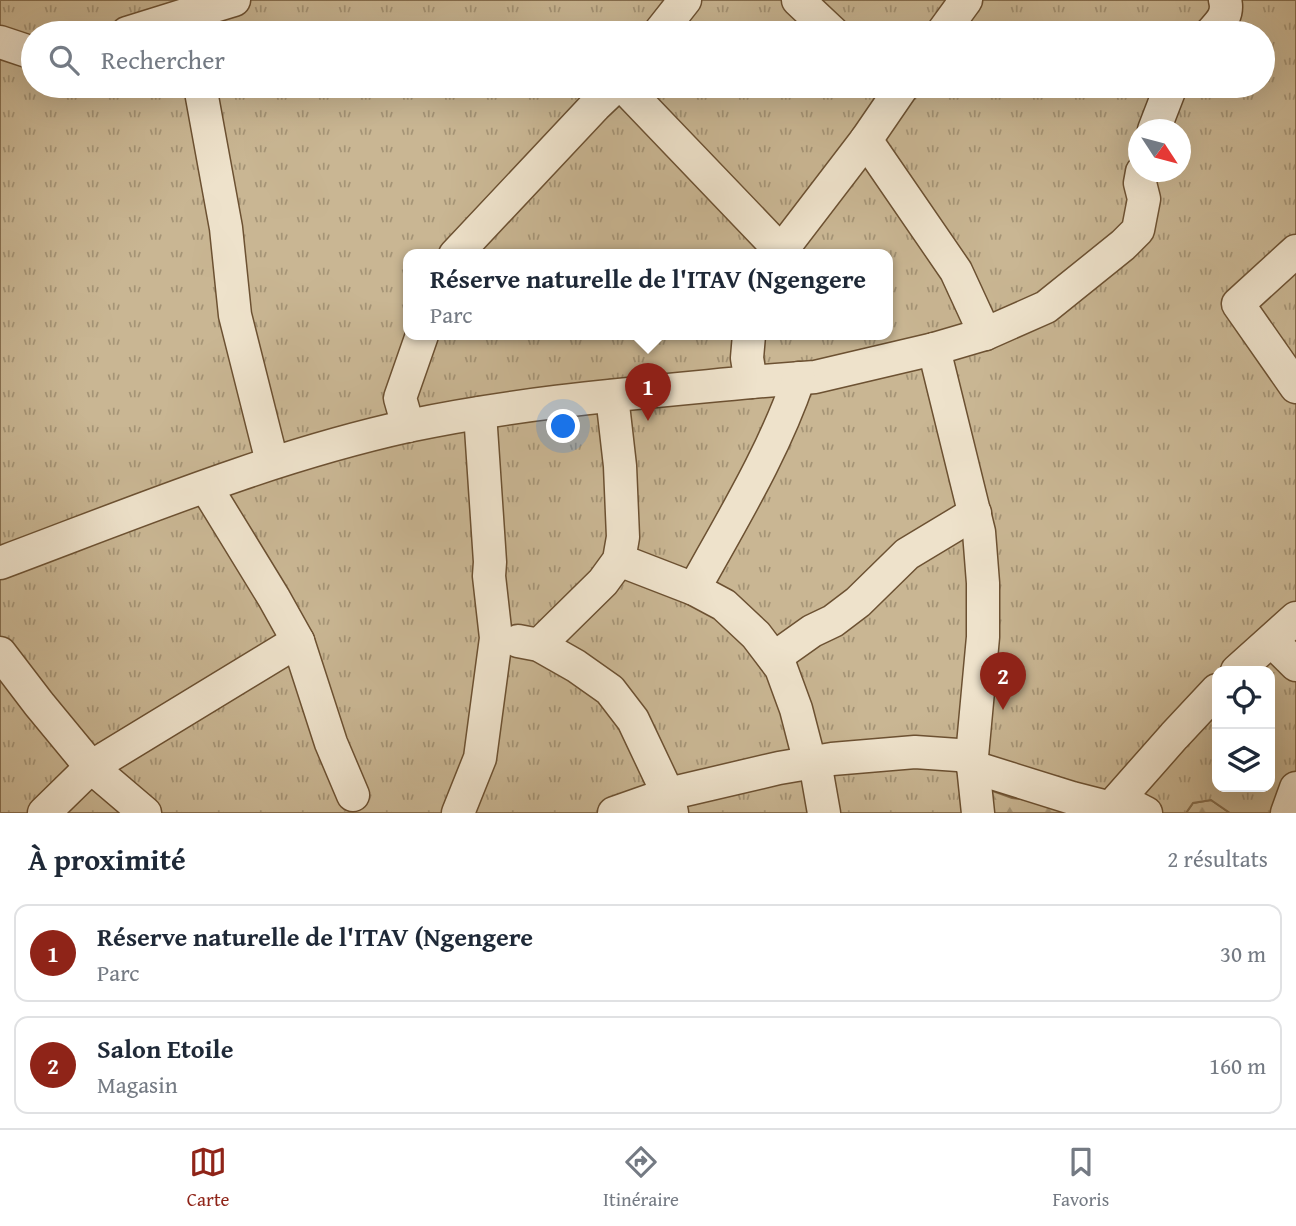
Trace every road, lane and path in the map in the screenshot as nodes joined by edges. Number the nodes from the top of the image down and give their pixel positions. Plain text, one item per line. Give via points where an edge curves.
1 (234, 0) edge
2 (685, 0) edge
3 (798, 0) edge
4 (966, 0) edge
5 (1225, 0) edge
6 (195, 21) edge
7 (668, 21) edge
8 (820, 21) edge
9 (951, 21) edge
10 (1222, 21) edge
11 (0, 43) edge
12 (21, 49) edge
13 (203, 98) edge
14 (603, 98) edge
15 (634, 98) edge
16 (891, 98) edge
17 (1166, 98) edge
18 (1158, 119) edge
19 (866, 140) junction
20 (1140, 182) edge
21 (461, 249) edge
22 (776, 249) edge
23 (783, 249) edge
24 (1296, 251) edge
25 (985, 334) junction
26 (420, 340) edge
27 (749, 340) edge
28 (934, 349) junction
29 (799, 378) junction
30 (751, 382) junction
31 (1296, 387) edge
32 (612, 396) junction
33 (480, 413) junction
34 (408, 426) junction
35 (272, 462) junction
36 (206, 487) junction
37 (975, 513) junction
38 (619, 560) junction
39 (0, 563) edge
40 (694, 589) junction
41 (1296, 618) edge
42 (496, 638) junction
43 (298, 641) junction
44 (1272, 641) junction
45 (539, 645) junction
46 (0, 653) edge
47 (774, 657) junction
48 (1296, 665) edge
49 (1243, 666) edge
50 (1212, 696) edge
51 (973, 761) junction
52 (813, 762) junction
53 (91, 767) junction
54 (1296, 788) edge
55 (353, 795) dead end
56 (670, 803) edge
57 (1121, 808) edge
58 (44, 813) edge
59 (145, 813) edge
60 (458, 813) edge
61 (614, 813) edge
62 (824, 813) edge
63 (978, 813) edge
64 (1287, 813) edge

1 - 6 street
2 - 7 street
3 - 8 street
4 - 9 street
5 - 10 street
11 - 12 street
13 - 35 street via 226,228 235,315
14 - 21 street
15 - 22 street
16 - 19 street
17 - 18 street
19 - 23 street
19 - 25 street via 957,271
20 - 25 street via 1144,199 1138,230 1123,245 1046,307
24 - 31 street via 1238,304
25 - 28 street
26 - 34 street via 400,398
27 - 30 street
28 - 29 street
28 - 37 street
29 - 30 street
29 - 40 street via 753,483
30 - 32 street
32 - 33 street
32 - 38 street via 620,466 623,537
33 - 34 street
33 - 42 street
34 - 35 street
35 - 36 street
36 - 39 street
36 - 43 street
37 - 47 street via 907,554 858,602
37 - 51 street via 983,637
38 - 40 street
38 - 45 street
40 - 47 street via 724,605
41 - 44 street
42 - 45 street
42 - 60 street via 480,758
43 - 53 street
43 - 55 street
44 - 48 street
44 - 49 street
45 - 56 street via 610,690 633,720
46 - 53 street
47 - 52 street
50 - 57 street
51 - 52 street via 915,752
51 - 57 street via 1072,798
51 - 63 street
52 - 56 street via 779,768
52 - 62 street
53 - 58 street
53 - 59 street
54 - 64 street
56 - 61 street

